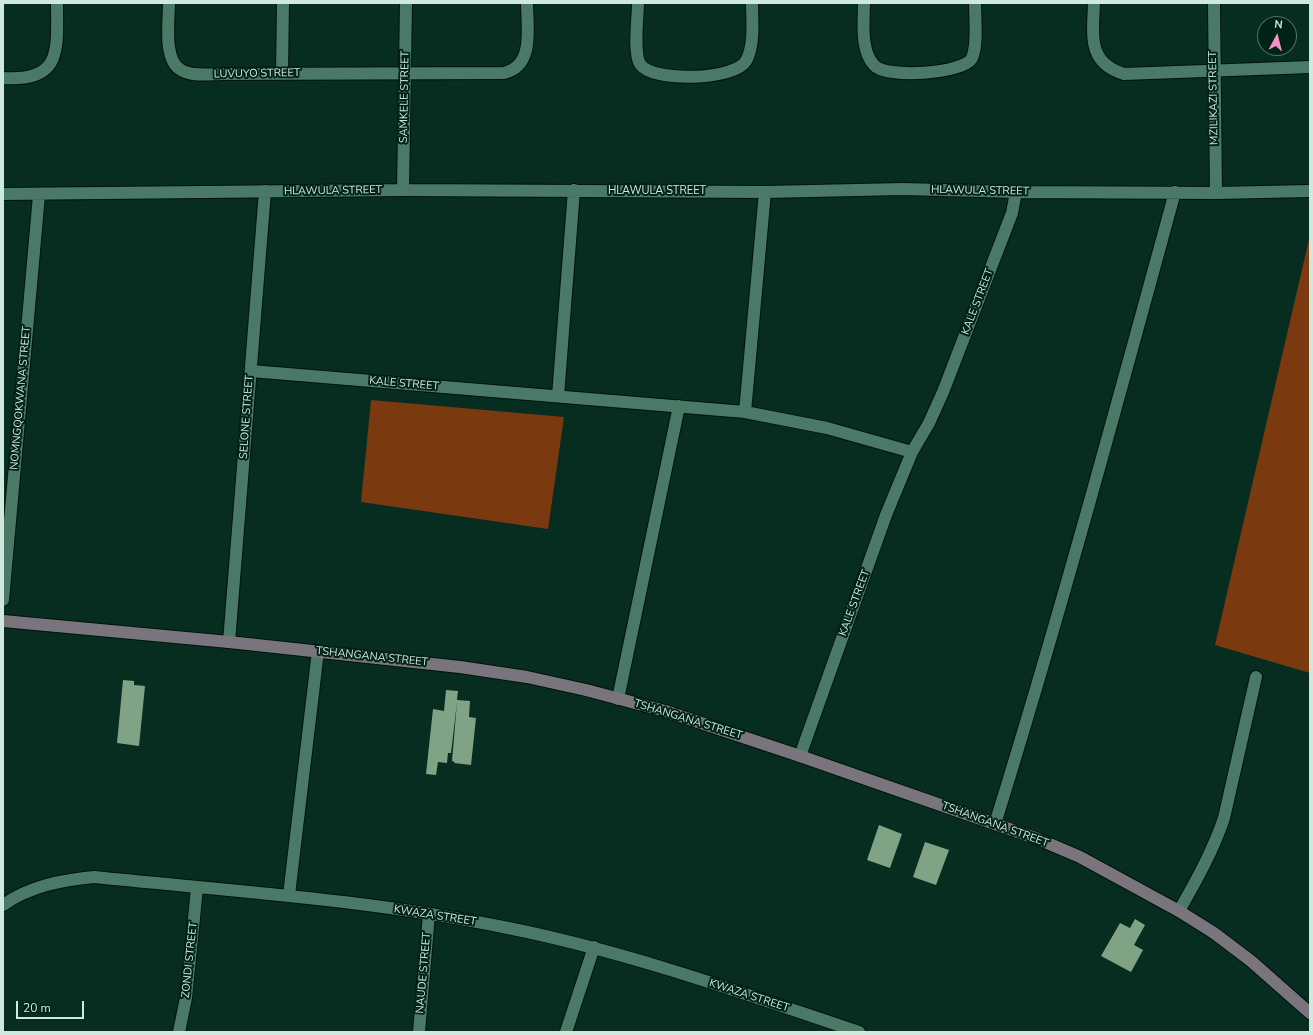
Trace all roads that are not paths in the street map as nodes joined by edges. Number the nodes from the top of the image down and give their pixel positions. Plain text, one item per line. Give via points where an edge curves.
1 (57, 3) edge
2 (169, 3) edge
3 (283, 3) edge
4 (406, 3) edge
5 (527, 3) edge
6 (638, 3) edge
7 (752, 3) edge
8 (864, 3) edge
9 (975, 3) edge
10 (1094, 3) edge
11 (1214, 3) edge
12 (1310, 67) edge
13 (1214, 69) junction
14 (282, 73) junction
15 (406, 73) junction
16 (3, 78) edge
17 (403, 190) junction
18 (574, 190) junction
19 (1310, 191) edge
20 (265, 192) junction
21 (765, 192) junction
22 (1016, 192) junction
23 (1175, 192) junction
24 (1216, 193) junction
25 (3, 194) edge
26 (39, 195) junction
27 (251, 371) junction
28 (558, 396) junction
29 (679, 406) junction
30 (745, 412) junction
31 (912, 452) junction
32 (3, 600) edge
33 (3, 621) edge
34 (229, 642) junction
35 (318, 651) junction
36 (1256, 677) dead end
37 (618, 698) junction
38 (800, 756) junction
39 (995, 824) junction
40 (197, 888) junction
41 (289, 895) junction
42 (3, 905) edge
43 (1179, 911) junction
44 (430, 914) junction
45 (594, 947) junction
46 (1310, 1013) edge
47 (179, 1032) edge
48 (419, 1032) edge
49 (566, 1032) edge
50 (859, 1032) edge

1 - 16 street via 57,38 52,63 38,74 29,77
2 - 14 street, LUVUYO STREET via 169,48 172,60 182,71 202,74
3 - 14 street
4 - 15 street, SAMKELE STREET
5 - 15 street, LUVUYO STREET via 525,56 513,71
6 - 7 street via 637,43 640,64 649,72 679,76 727,73 738,69 746,62 751,37
8 - 9 street via 868,56 874,66 896,73 949,70 967,64 974,48
10 - 13 street via 1095,48 1101,61 1110,70 1124,74
11 - 13 street, MZILIKAZI STREET
12 - 13 street
13 - 24 street, MZILIKAZI STREET
14 - 15 street, LUVUYO STREET
15 - 17 street, SAMKELE STREET
17 - 18 street, HLAWULA STREET
17 - 20 street, HLAWULA STREET
18 - 21 street, HLAWULA STREET
18 - 28 street
19 - 24 street, HLAWULA STREET
20 - 26 street, HLAWULA STREET
20 - 27 street, SELONE STREET
21 - 22 street, HLAWULA STREET via 903,189
21 - 30 street
22 - 23 street, HLAWULA STREET
22 - 31 street, KALE STREET via 1012,214 943,392
23 - 24 street, HLAWULA STREET
23 - 39 street via 1089,505
25 - 26 street, HLAWULA STREET
26 - 32 street, NOMNGQOKWANA STREET
27 - 28 street, KALE STREET
27 - 34 street, SELONE STREET
28 - 29 street, KALE STREET
29 - 30 street, KALE STREET
29 - 37 street
30 - 31 street, KALE STREET via 827,428
31 - 38 street, KALE STREET via 886,515
33 - 34 street, TSHANGANA STREET
34 - 35 street, TSHANGANA STREET
35 - 37 street, TSHANGANA STREET via 527,677
35 - 41 street
36 - 43 street via 1220,831 1206,863
37 - 38 street, TSHANGANA STREET
38 - 39 street, TSHANGANA STREET
39 - 43 street, TSHANGANA STREET via 1080,857
40 - 41 street, KWAZA STREET
40 - 42 street, KWAZA STREET via 94,878 76,879 34,889
40 - 47 street, ZONDI STREET via 186,998
41 - 44 street, KWAZA STREET
43 - 46 street, TSHANGANA STREET via 1251,961
44 - 45 street, KWAZA STREET via 507,927
44 - 48 street, NAUDE STREET
45 - 49 street
45 - 50 street, KWAZA STREET

